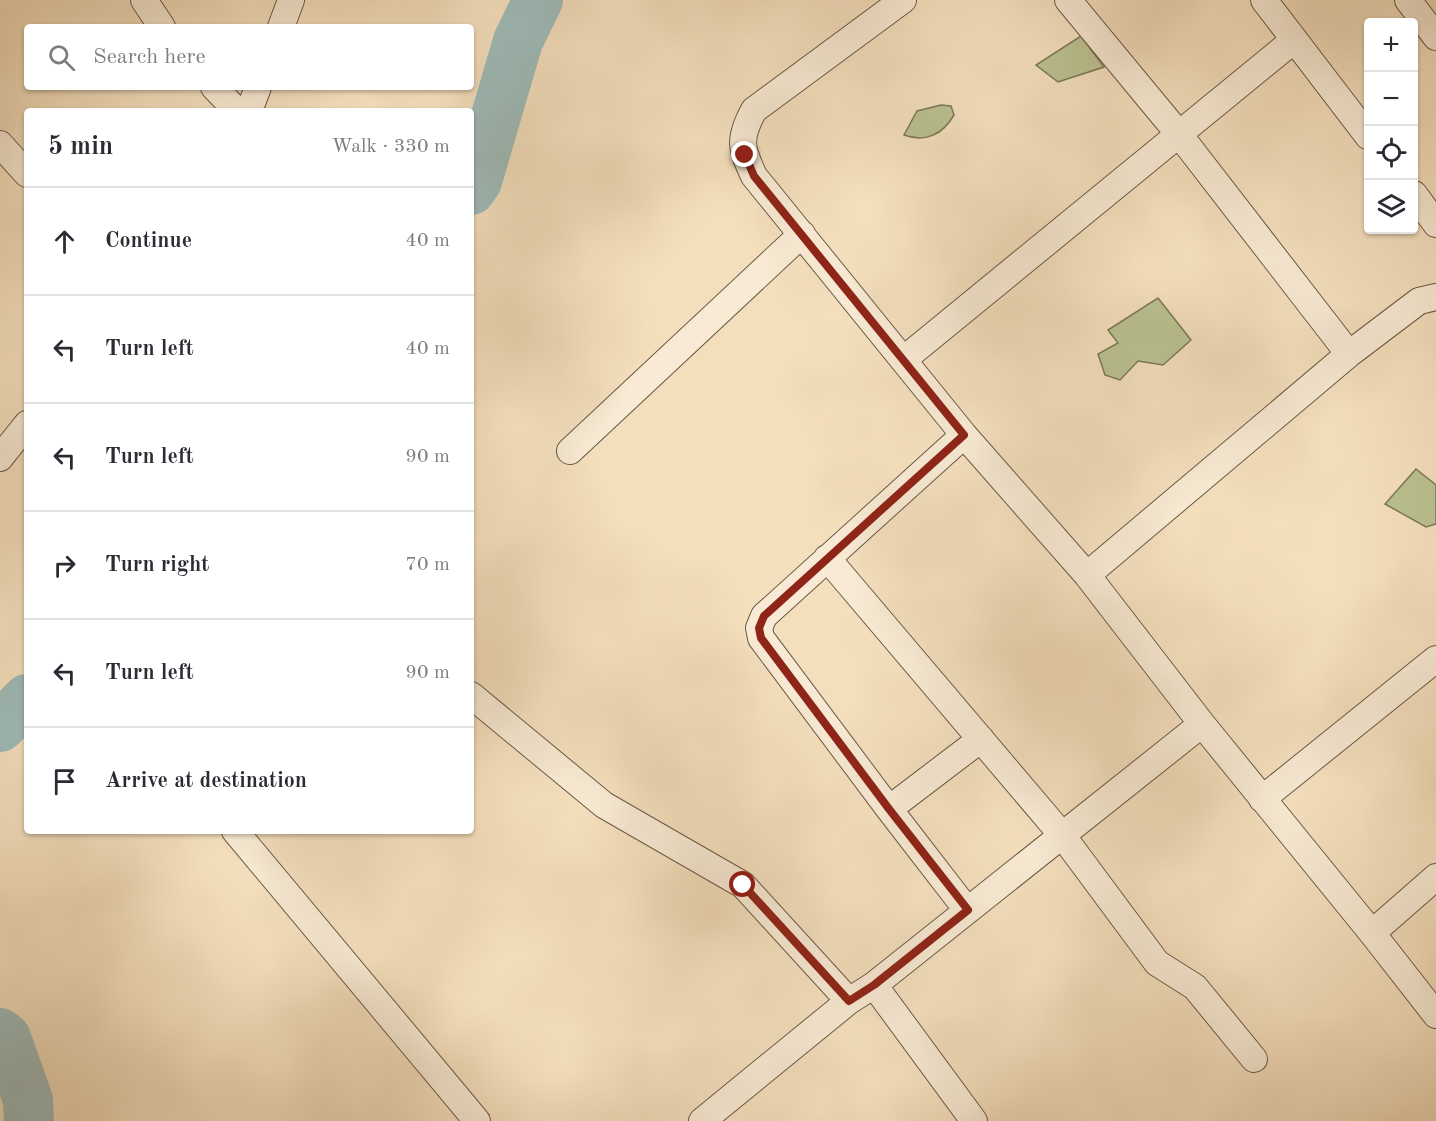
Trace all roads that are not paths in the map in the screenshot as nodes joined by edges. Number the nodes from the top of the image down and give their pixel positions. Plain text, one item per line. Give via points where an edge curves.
1 (144, 0) edge
2 (291, 0) edge
3 (903, 0) edge
4 (1068, 0) edge
5 (1264, 0) edge
6 (1408, 0) edge
7 (160, 24) edge
8 (282, 24) edge
9 (1436, 37) edge
10 (1294, 40) junction
11 (217, 90) edge
12 (257, 90) edge
13 (234, 108) edge
14 (250, 108) edge
15 (1364, 131) edge
16 (1178, 133) junction
17 (0, 144) edge
18 (24, 171) edge
19 (1418, 201) edge
20 (1436, 224) edge
21 (802, 234) junction
22 (1436, 297) edge
23 (1349, 354) junction
24 (903, 360) junction
25 (24, 428) edge
26 (964, 435) junction
27 (570, 451) dead end
28 (0, 458) edge
29 (828, 558) junction
30 (1087, 575) junction
31 (1436, 659) edge
32 (474, 697) edge
33 (1202, 724) junction
34 (981, 739) junction
35 (1262, 799) junction
36 (889, 809) junction
37 (238, 834) edge
38 (1062, 835) junction
39 (1436, 877) edge
40 (968, 910) junction
41 (1372, 933) junction
42 (874, 985) junction
43 (849, 1001) junction
44 (1436, 1015) edge
45 (1254, 1059) dead end
46 (477, 1121) edge
47 (702, 1121) edge
48 (974, 1121) edge

1 - 7 street
2 - 8 street
3 - 21 street via 754,110 744,127 745,155 754,176
4 - 16 street
5 - 10 street
6 - 9 street
10 - 15 street
10 - 16 street
11 - 13 street
12 - 14 street
16 - 23 street
16 - 24 street
17 - 18 street
19 - 20 street
21 - 24 street
21 - 27 street
22 - 23 street via 1419,301
23 - 30 street
24 - 26 street
25 - 28 street
26 - 29 street
26 - 30 street
29 - 34 street
29 - 36 street via 764,616 760,633
30 - 33 street
31 - 35 street
32 - 43 street via 604,805 743,885
33 - 35 street
33 - 38 street
34 - 36 street
34 - 38 street
35 - 41 street
36 - 40 street
37 - 46 street
38 - 40 street
38 - 45 street via 1157,963 1195,987
39 - 41 street
40 - 42 street
41 - 44 street
42 - 43 street
42 - 48 street
43 - 47 street

